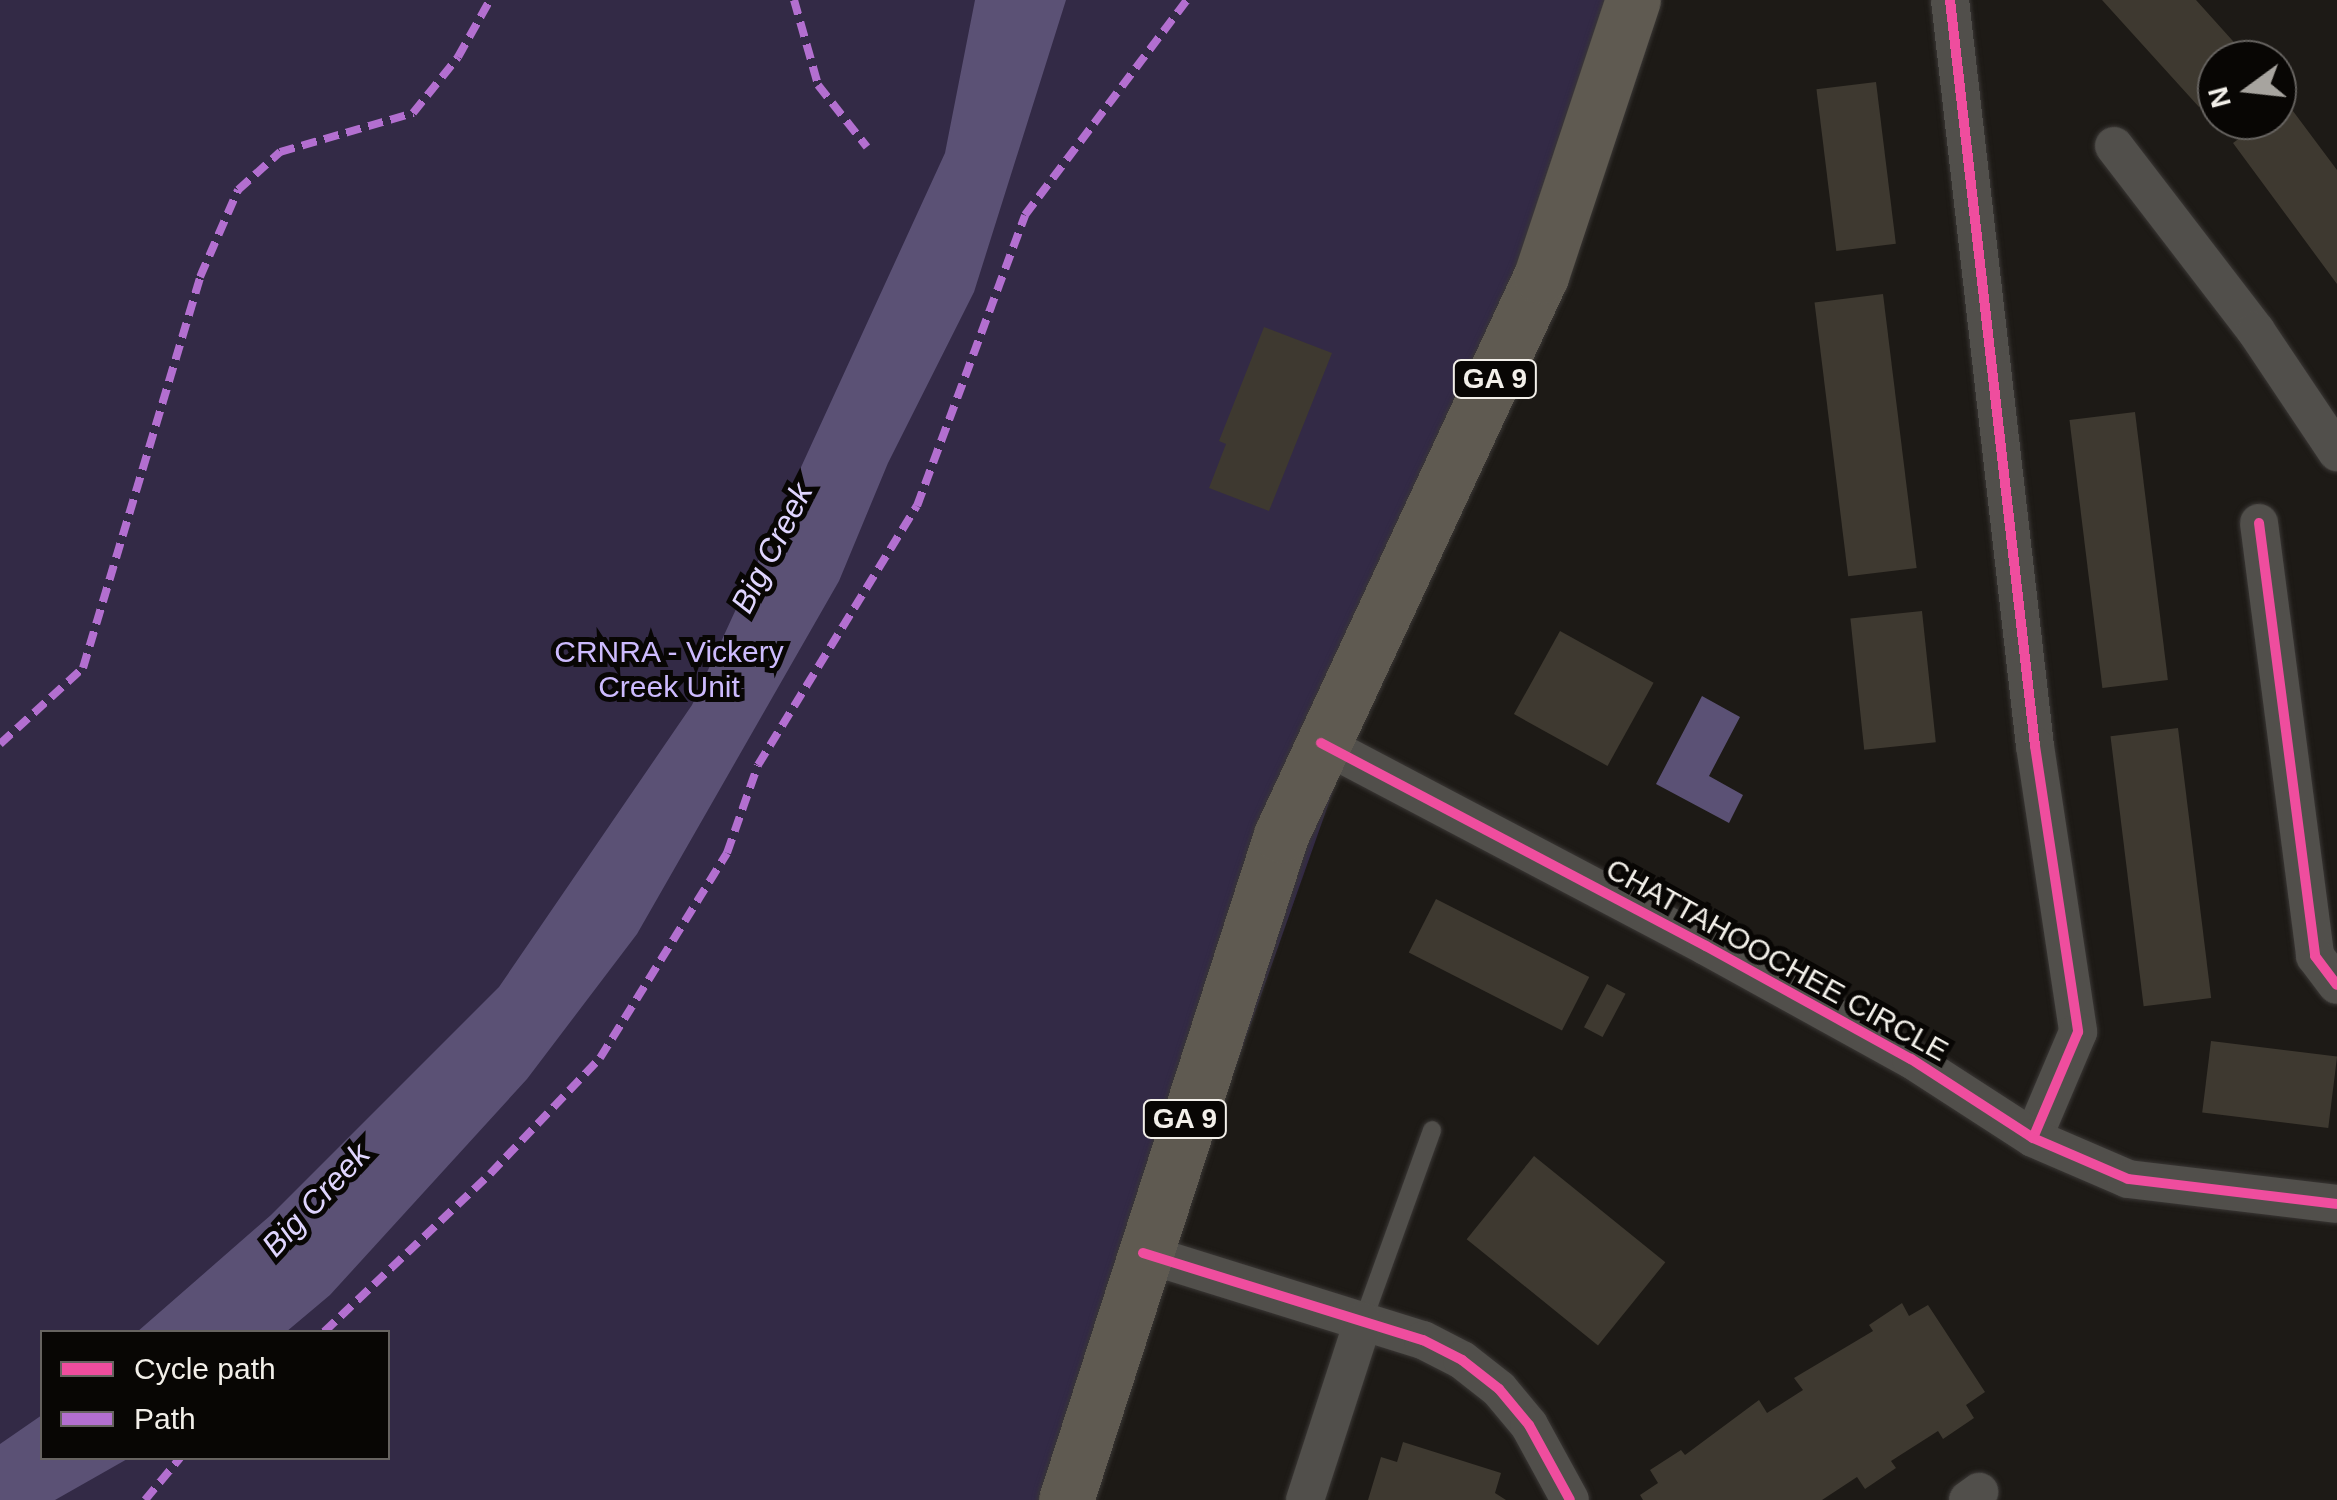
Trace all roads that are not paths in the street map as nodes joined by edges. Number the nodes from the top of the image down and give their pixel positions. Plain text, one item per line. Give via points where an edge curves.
1 (1633, 0) edge
2 (1950, 0) edge
3 (2114, 146) dead end
4 (2337, 452) edge
5 (2259, 523) dead end
6 (1321, 743) junction
7 (2337, 985) edge
8 (1432, 1130) dead end
9 (2033, 1138) junction
10 (2337, 1204) edge
11 (1142, 1253) junction
12 (1363, 1321) junction
13 (1066, 1500) edge
14 (1305, 1500) edge
15 (1570, 1500) edge

1 - 6 main road, GA 9 via 1541,276
2 - 9 street via 2034,746 2078,1032
3 - 4 street via 2256,332
5 - 7 street via 2315,956
6 - 9 street, CHATTAHOOCHEE CIRCLE via 1706,946 1911,1060
6 - 11 main road, GA 9 via 1246,929
8 - 12 lane
9 - 10 street, CHATTAHOOCHEE CIRCLE via 2128,1179
11 - 12 street
11 - 13 main road, GA 9
12 - 14 street
12 - 15 street via 1423,1340 1500,1388

